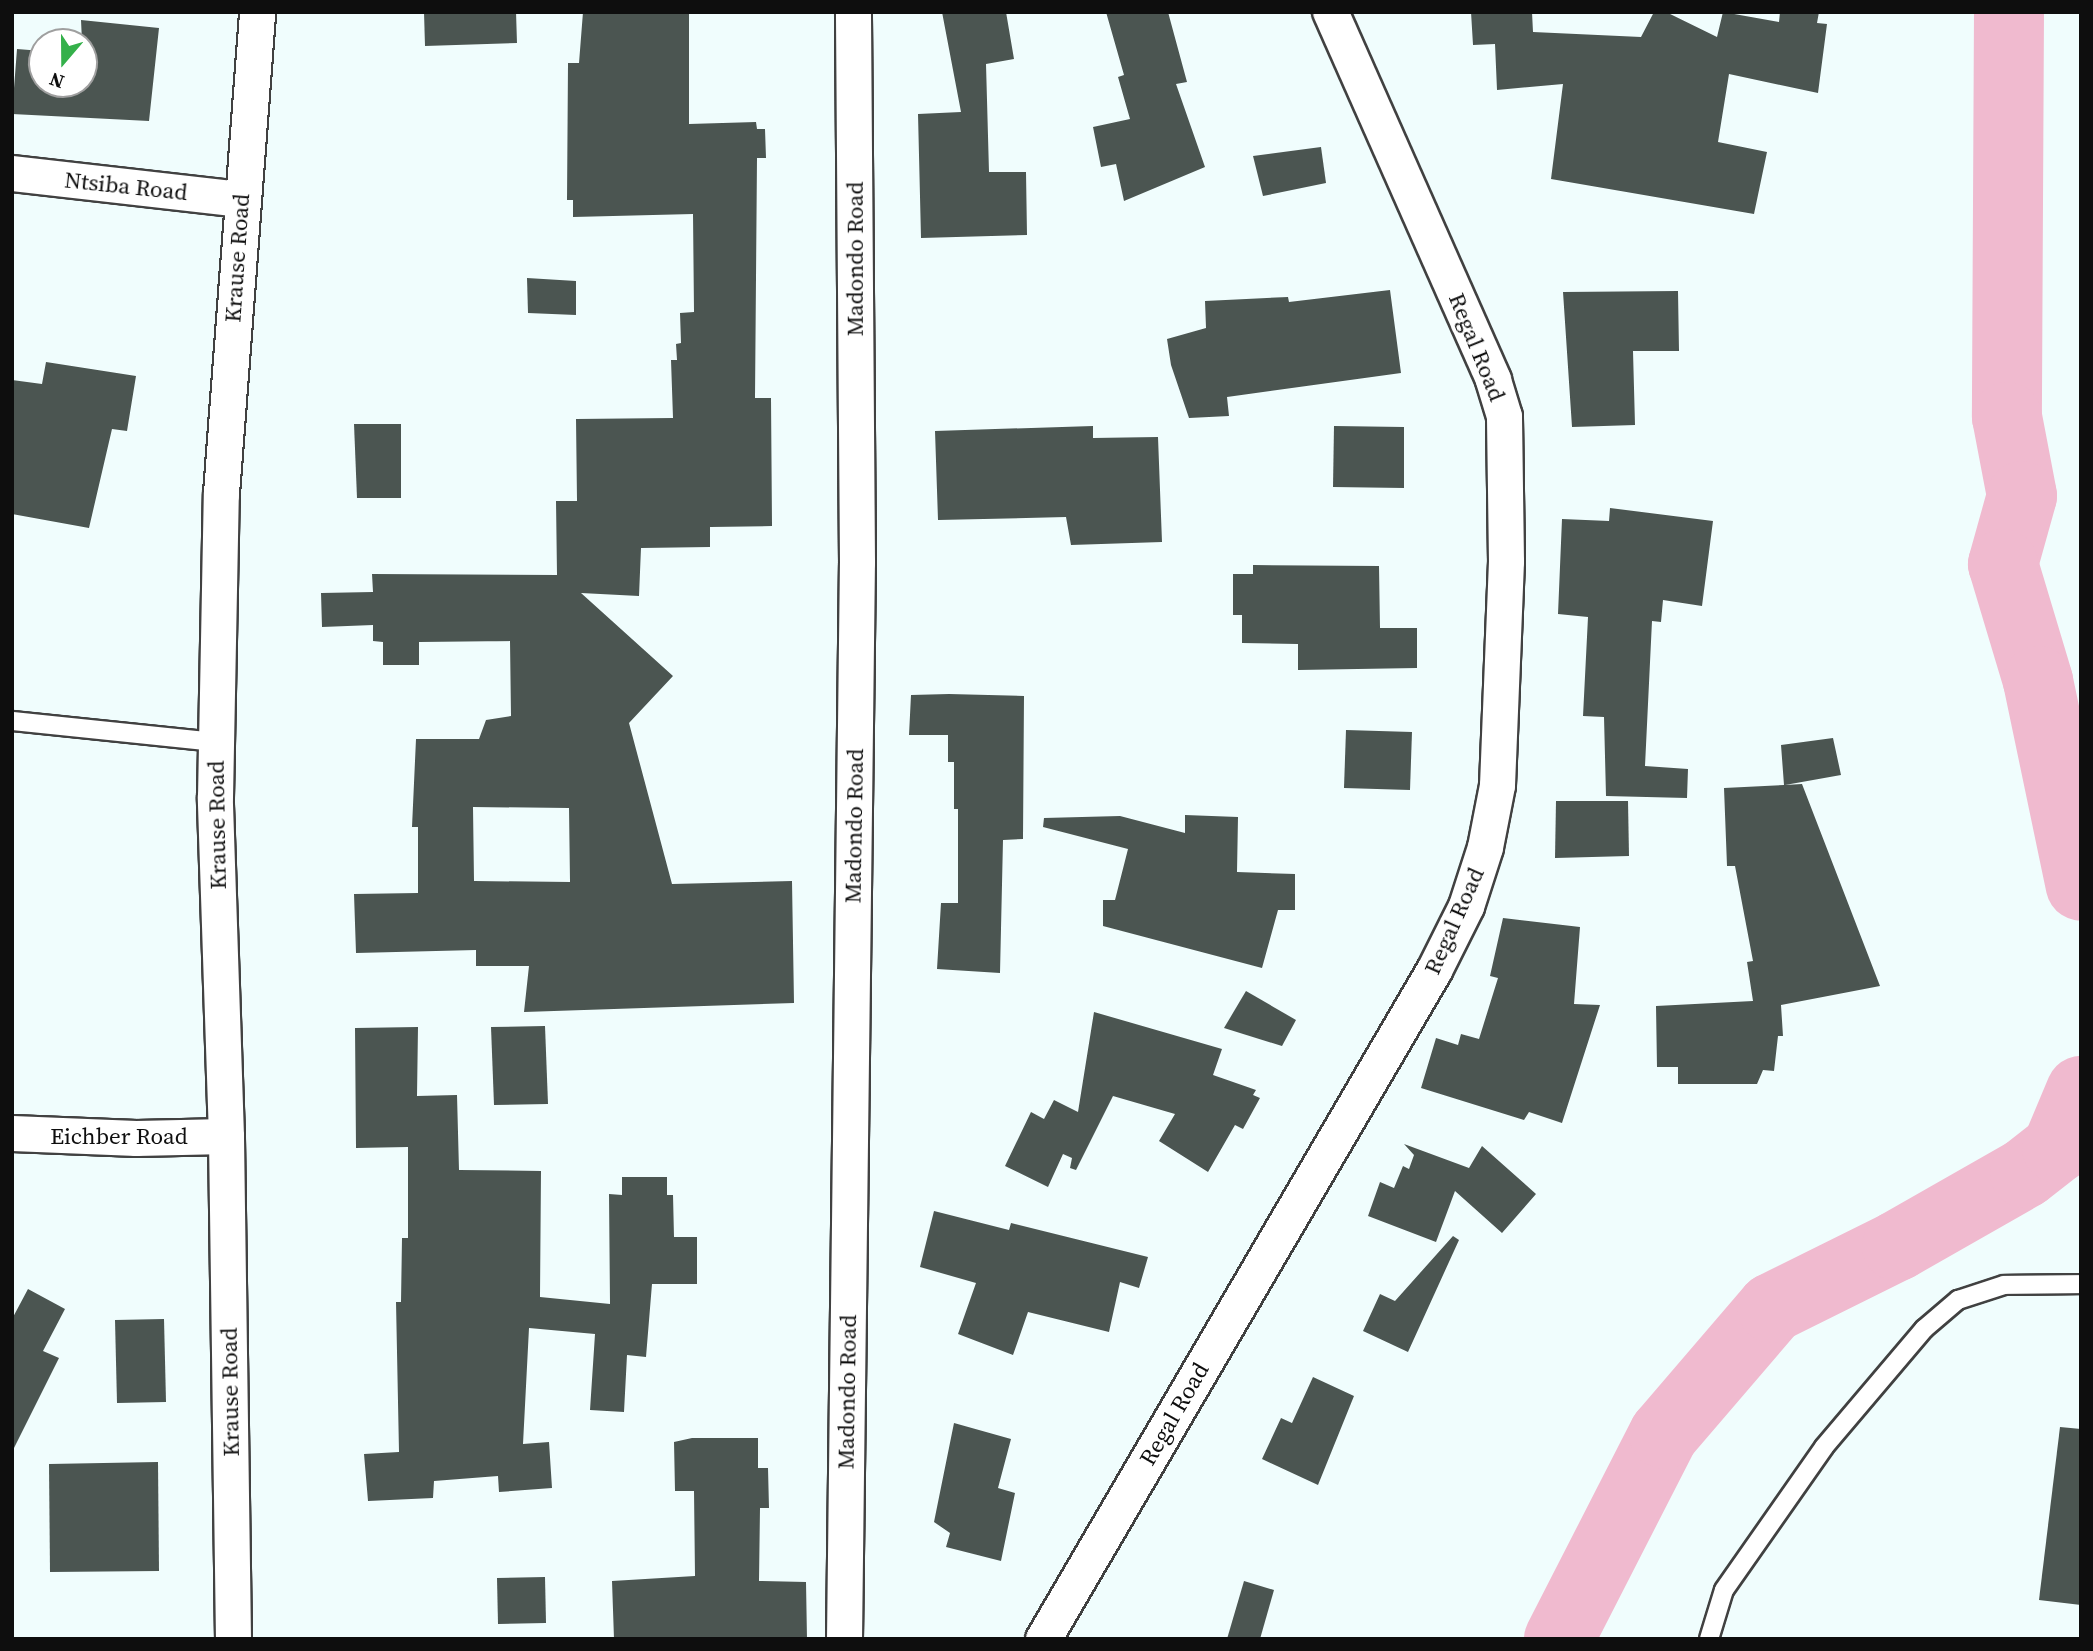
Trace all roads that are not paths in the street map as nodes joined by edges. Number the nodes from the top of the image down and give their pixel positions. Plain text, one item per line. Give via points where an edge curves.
1 (257, 12) edge
2 (853, 12) edge
3 (1330, 12) edge
4 (12, 173) edge
5 (240, 199) junction
6 (12, 721) edge
7 (216, 742) junction
8 (12, 1133) edge
9 (226, 1136) junction
10 (2081, 1284) edge
11 (233, 1639) edge
12 (844, 1639) edge
13 (1043, 1639) edge
14 (1709, 1639) edge

1 - 5 street, Krause Road
2 - 12 street, Madondo Road via 857,562
3 - 13 street, Regal Road via 1493,379 1504,416 1506,561 1497,785 1485,847 1466,906 1434,970
4 - 5 street, Ntsiba Road
5 - 7 street, Krause Road via 221,493
6 - 7 lane
7 - 9 street, Krause Road
8 - 9 street, Eichber Road
9 - 11 street, Krause Road
10 - 14 lane via 2004,1285 1958,1300 1924,1329 1824,1447 1724,1590

